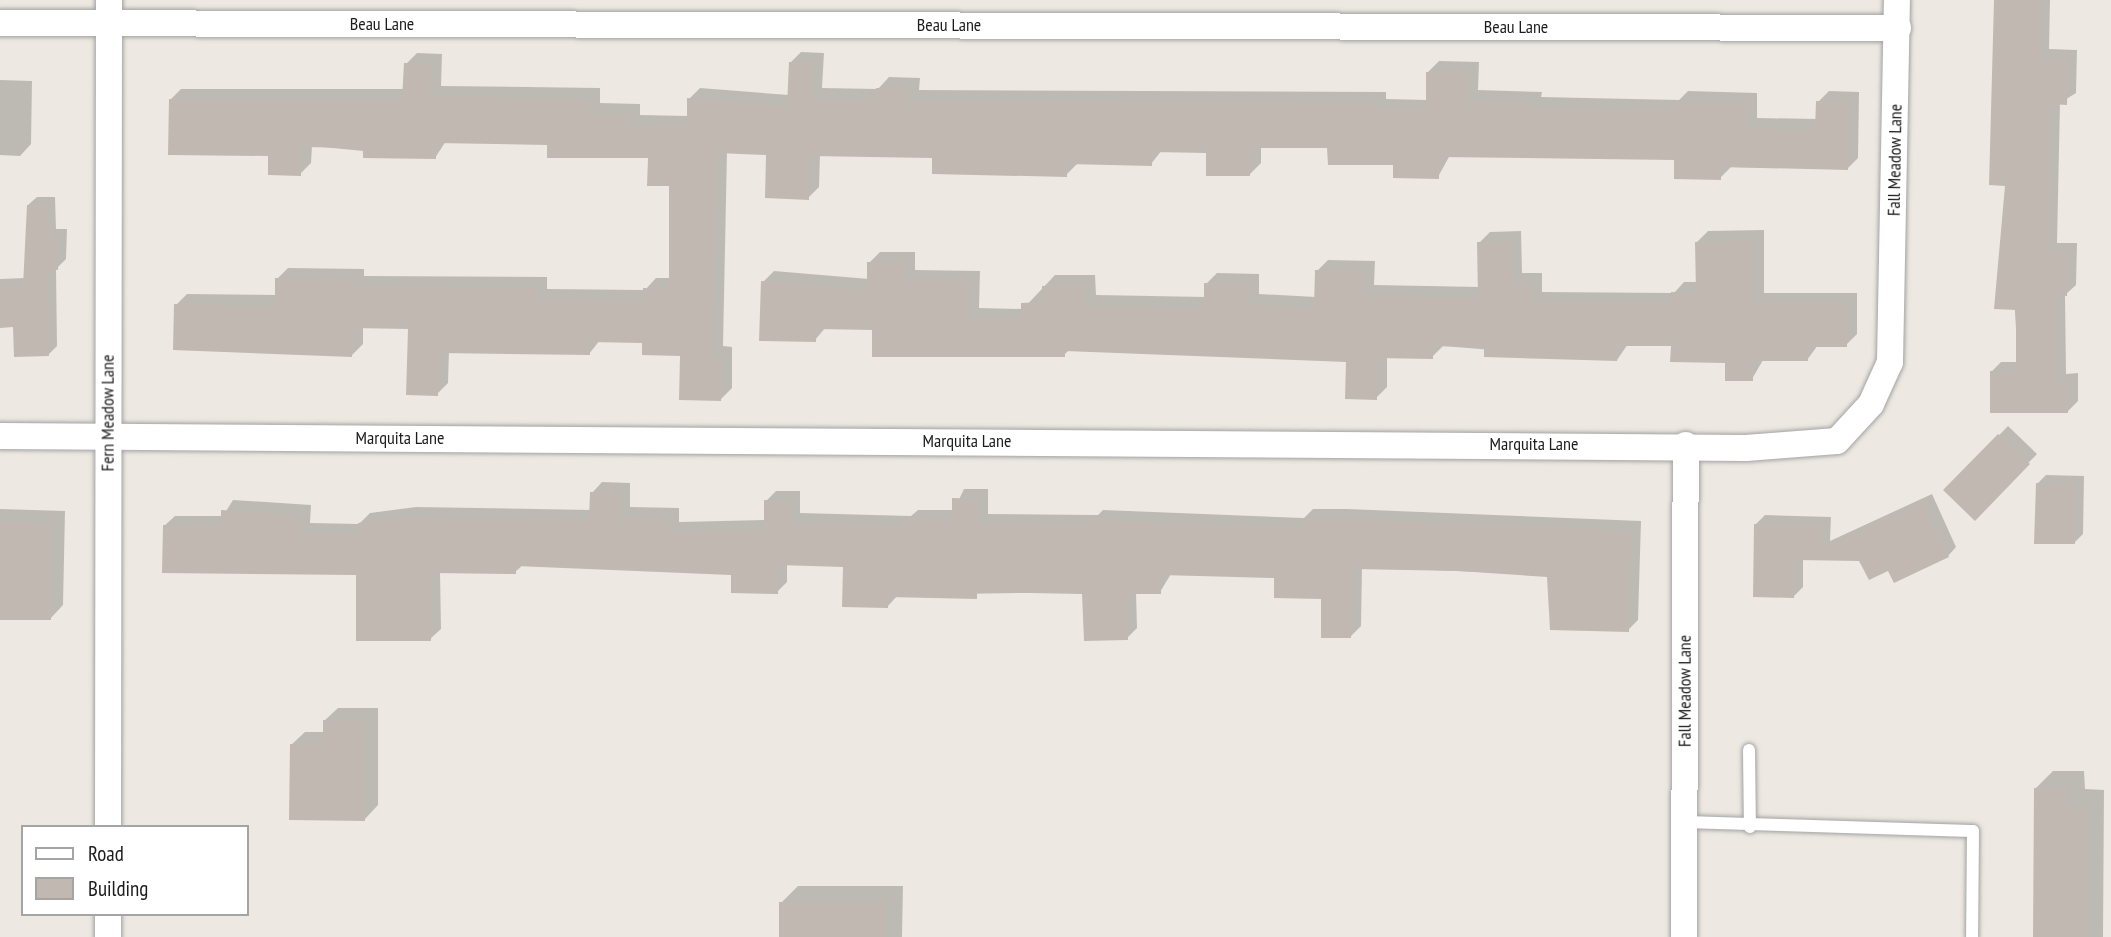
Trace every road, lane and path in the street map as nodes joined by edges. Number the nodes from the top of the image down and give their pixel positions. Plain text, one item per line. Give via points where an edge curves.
1 (1897, 0) edge
2 (109, 12) edge
3 (0, 23) edge
4 (1898, 28) junction
5 (1890, 362) joint
6 (0, 436) edge
7 (108, 436) junction
8 (1686, 445) junction
9 (1749, 750) dead end
10 (1685, 822) junction
11 (108, 825) edge
12 (1750, 827) junction
13 (108, 916) edge
14 (108, 937) edge
15 (1684, 937) edge
16 (1972, 937) edge

1 - 4 street, Fall Meadow Lane
2 - 3 street, Beau Lane
2 - 4 street, Beau Lane
2 - 7 street, Fern Meadow Lane
4 - 5 street, Fall Meadow Lane
5 - 8 street, Marquita Lane via 1871,404 1838,441 1746,449
6 - 7 street, Marquita Lane
7 - 8 street, Marquita Lane
7 - 11 street, Fern Meadow Lane
8 - 10 street, Fall Meadow Lane
9 - 12 lane
10 - 12 lane
10 - 15 street, Fall Meadow Lane
12 - 16 lane via 1973,831
13 - 14 street

